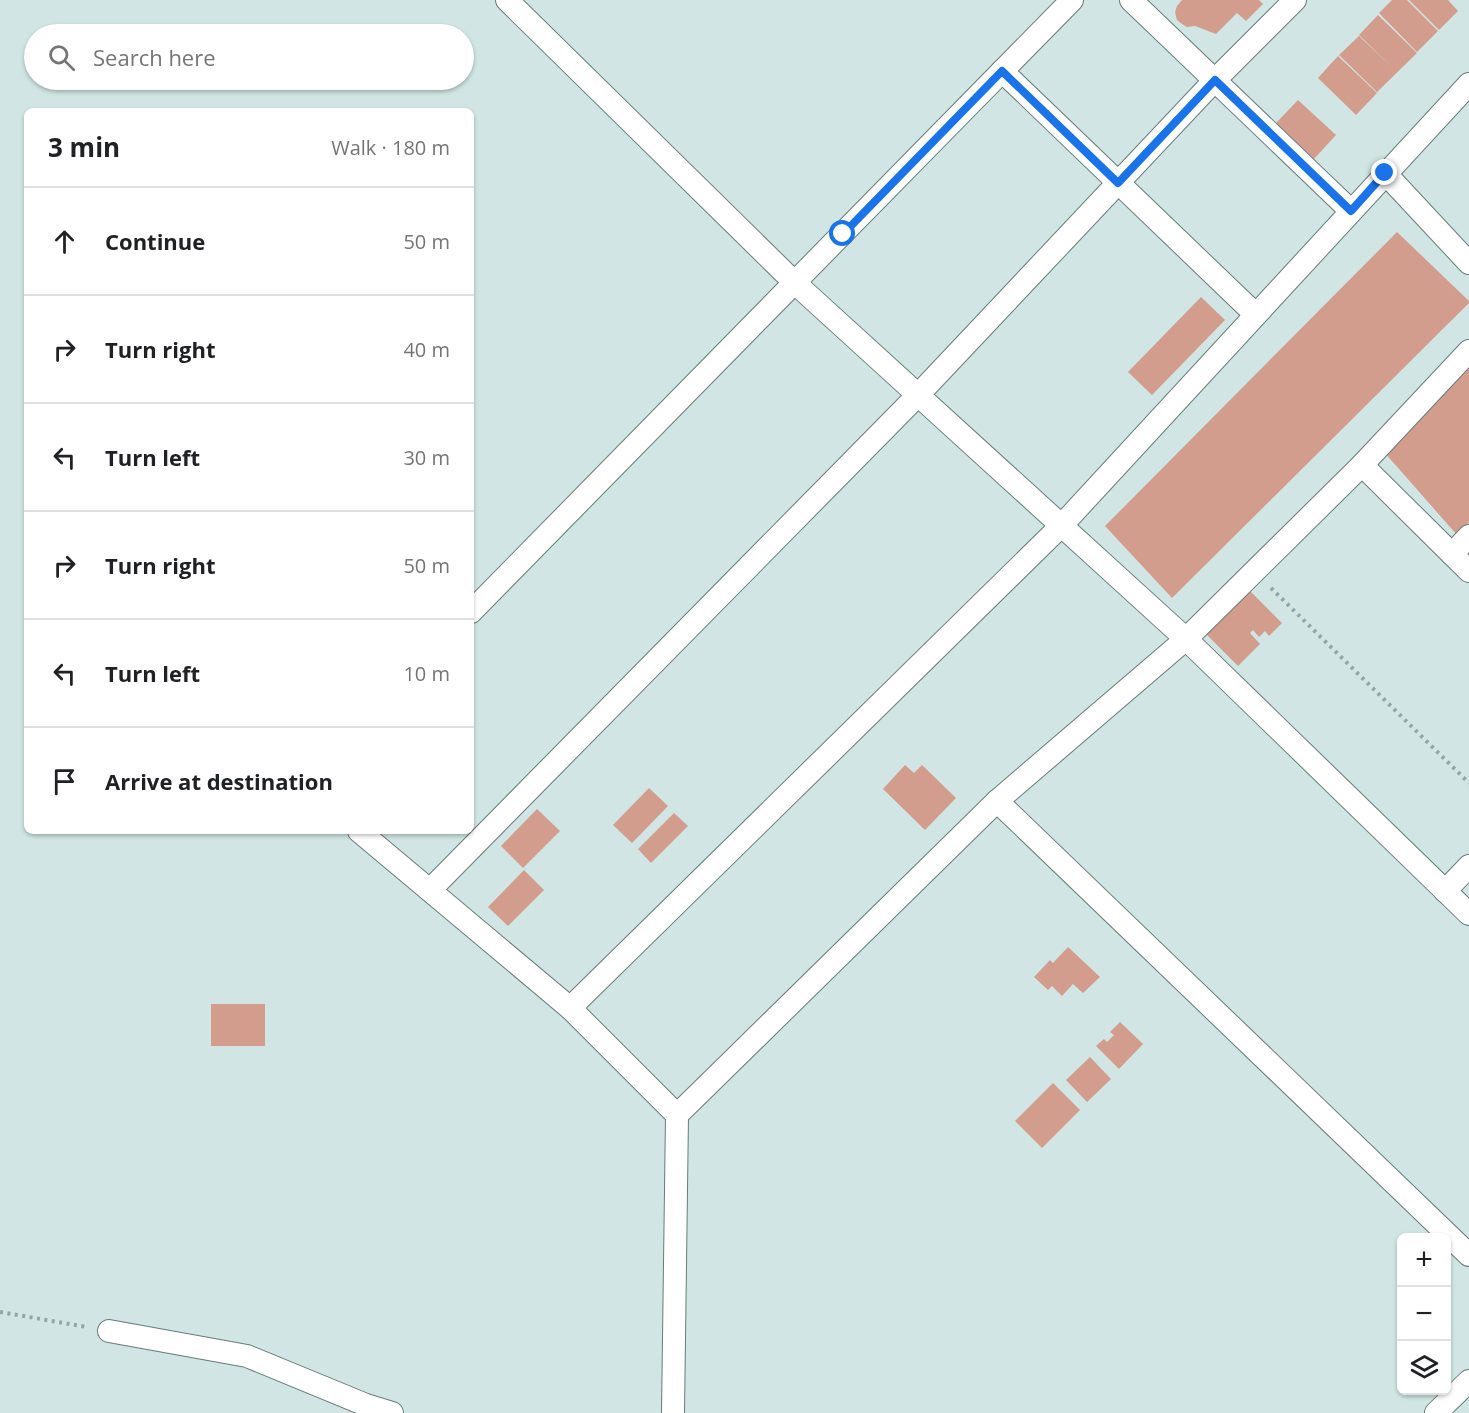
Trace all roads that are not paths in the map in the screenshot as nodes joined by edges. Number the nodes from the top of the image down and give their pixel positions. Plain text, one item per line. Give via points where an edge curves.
1 (507, 0) edge
2 (1071, 0) edge
3 (1131, 0) edge
4 (1295, 0) edge
5 (1002, 71) junction
6 (1215, 80) junction
7 (1469, 84) edge
8 (1385, 173) junction
9 (1118, 183) junction
10 (1351, 211) junction
11 (1469, 263) edge
12 (795, 283) junction
13 (1255, 314) junction
14 (1469, 351) edge
15 (918, 395) junction
16 (1362, 465) junction
17 (1062, 525) junction
18 (1469, 536) edge
19 (1452, 554) junction
20 (1469, 570) edge
21 (474, 609) edge
22 (1186, 639) junction
23 (997, 801) junction
24 (362, 834) edge
25 (1469, 866) edge
26 (430, 890) junction
27 (1445, 891) junction
28 (1469, 914) edge
29 (570, 1008) junction
30 (677, 1115) junction
31 (1469, 1255) edge
32 (109, 1331) road end
33 (1469, 1381) edge
34 (392, 1413) edge
35 (673, 1413) edge
36 (1436, 1413) edge

1 - 12 street
2 - 5 street
3 - 6 street
4 - 6 street
5 - 9 street
5 - 12 street
6 - 9 street
6 - 10 street
7 - 8 street
8 - 10 street
8 - 11 street
9 - 13 street
9 - 15 street
10 - 13 street
12 - 15 street
12 - 21 street
13 - 17 street
14 - 16 street
15 - 17 street
15 - 26 street
16 - 19 street
16 - 22 street
17 - 22 street
17 - 29 street
18 - 19 street
19 - 20 street
22 - 23 street
22 - 27 street
23 - 30 street
23 - 31 street
24 - 26 street
25 - 27 street
26 - 29 street
27 - 28 street
29 - 30 street
30 - 35 street
32 - 34 street via 247,1356
33 - 36 street

